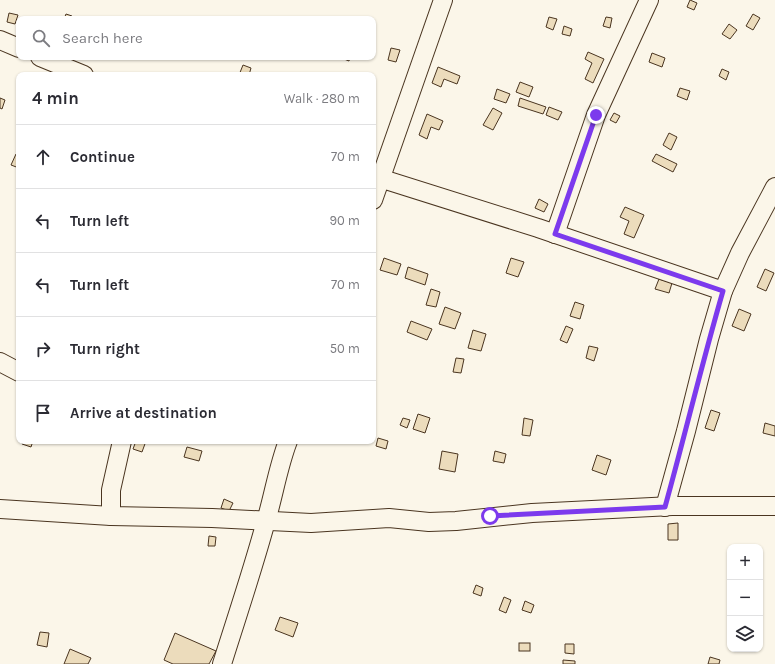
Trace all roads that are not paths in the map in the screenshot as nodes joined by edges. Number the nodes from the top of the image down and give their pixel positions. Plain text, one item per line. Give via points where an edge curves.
1 (443, 0) edge
2 (649, 0) edge
3 (0, 40) edge
4 (16, 47) edge
5 (47, 60) edge
6 (77, 72) edge
7 (376, 177) edge
8 (775, 187) edge
9 (555, 234) junction
10 (723, 291) junction
11 (0, 362) edge
12 (16, 370) edge
13 (121, 444) edge
14 (287, 444) edge
15 (775, 506) edge
16 (665, 507) junction
17 (0, 508) edge
18 (111, 516) junction
19 (266, 521) junction
20 (222, 664) edge

1 - 7 street
2 - 9 street via 596,115
3 - 4 street
5 - 6 street
7 - 9 street
8 - 10 street
9 - 10 street
10 - 16 street
11 - 12 street
13 - 18 street via 111,490
14 - 19 street
15 - 16 street
16 - 19 street via 532,513 429,522 389,518 311,523
17 - 18 street
18 - 19 street
19 - 20 street

